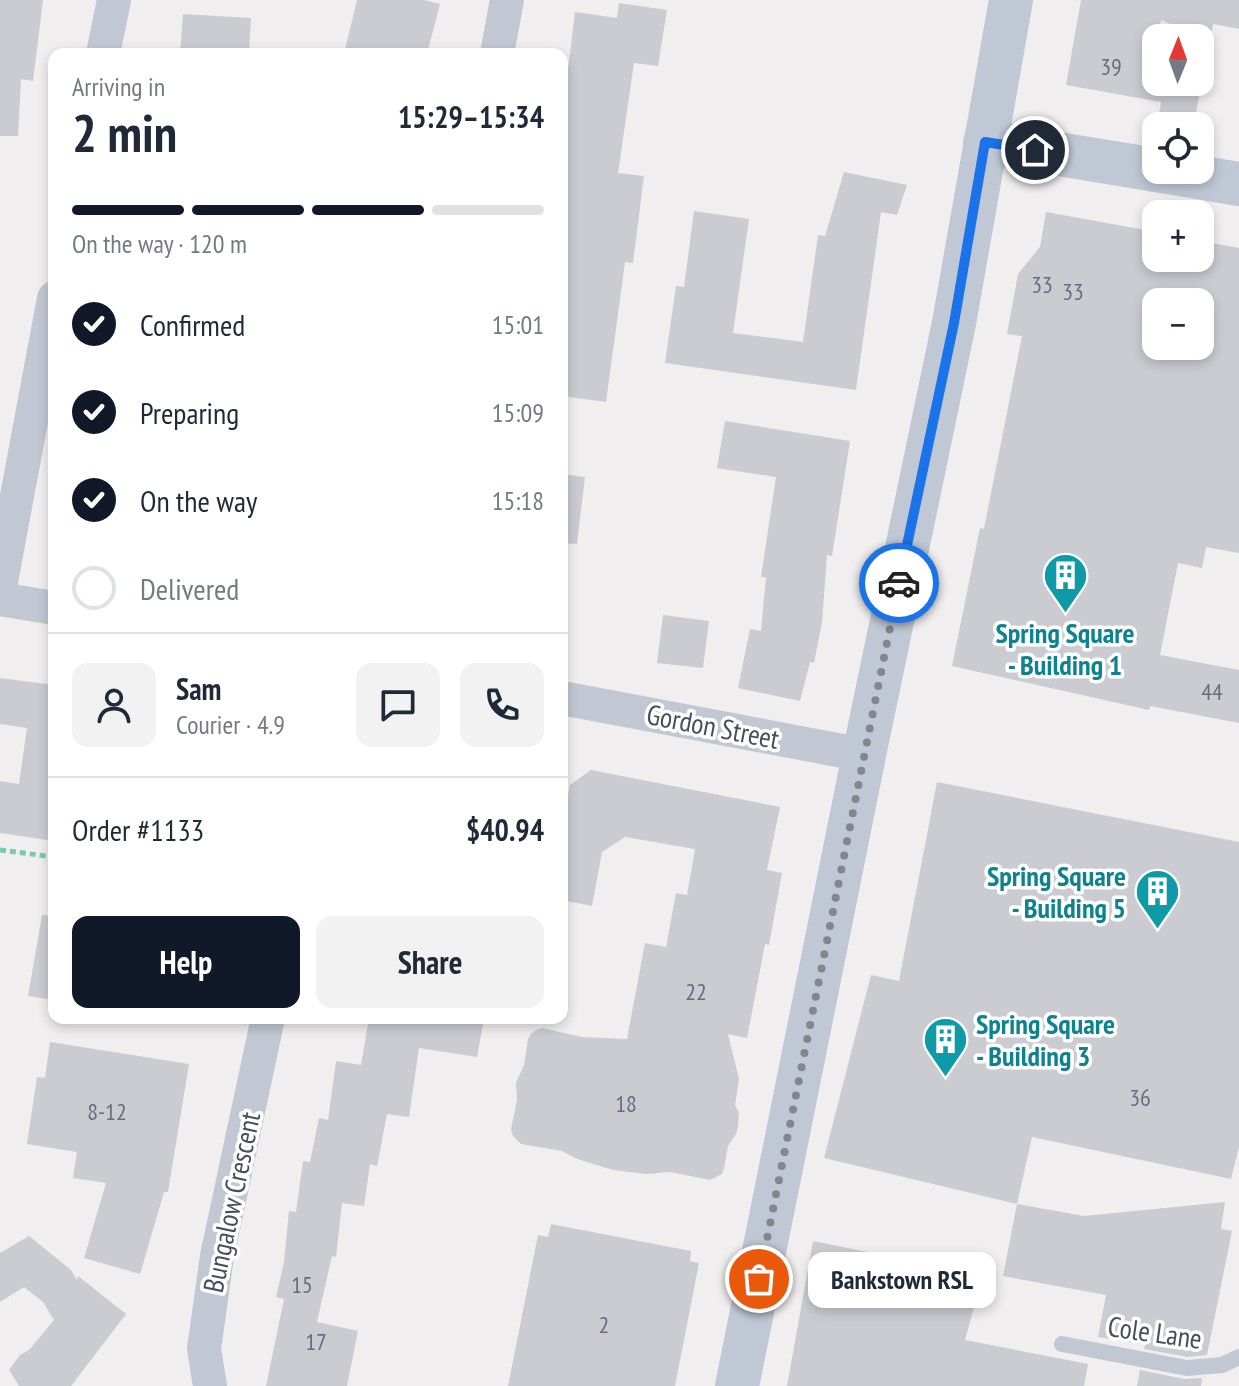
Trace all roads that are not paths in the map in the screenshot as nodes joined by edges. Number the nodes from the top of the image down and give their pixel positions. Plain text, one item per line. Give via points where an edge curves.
1 (114, 0) edge
2 (507, 0) edge
3 (1011, 0) edge
4 (104, 48) edge
5 (498, 48) edge
6 (985, 142) junction
7 (1142, 168) edge
8 (1214, 180) edge
9 (1239, 184) edge
10 (48, 330) edge
11 (0, 587) edge
12 (0, 599) edge
13 (48, 607) edge
14 (568, 699) edge
15 (864, 755) junction
16 (267, 1024) edge
17 (1062, 1344) dead end
18 (1239, 1357) edge
19 (210, 1386) edge
20 (737, 1386) edge

1 - 4 street
2 - 5 street
3 - 6 main road
6 - 7 main road
6 - 15 main road via 954,323
8 - 9 main road
10 - 11 street
12 - 13 street
14 - 15 street, Gordon Street
15 - 20 main road
16 - 19 street, Bungalow Crescent via 217,1256 204,1349
17 - 18 lane, Cole Lane via 1187,1368 1222,1365

